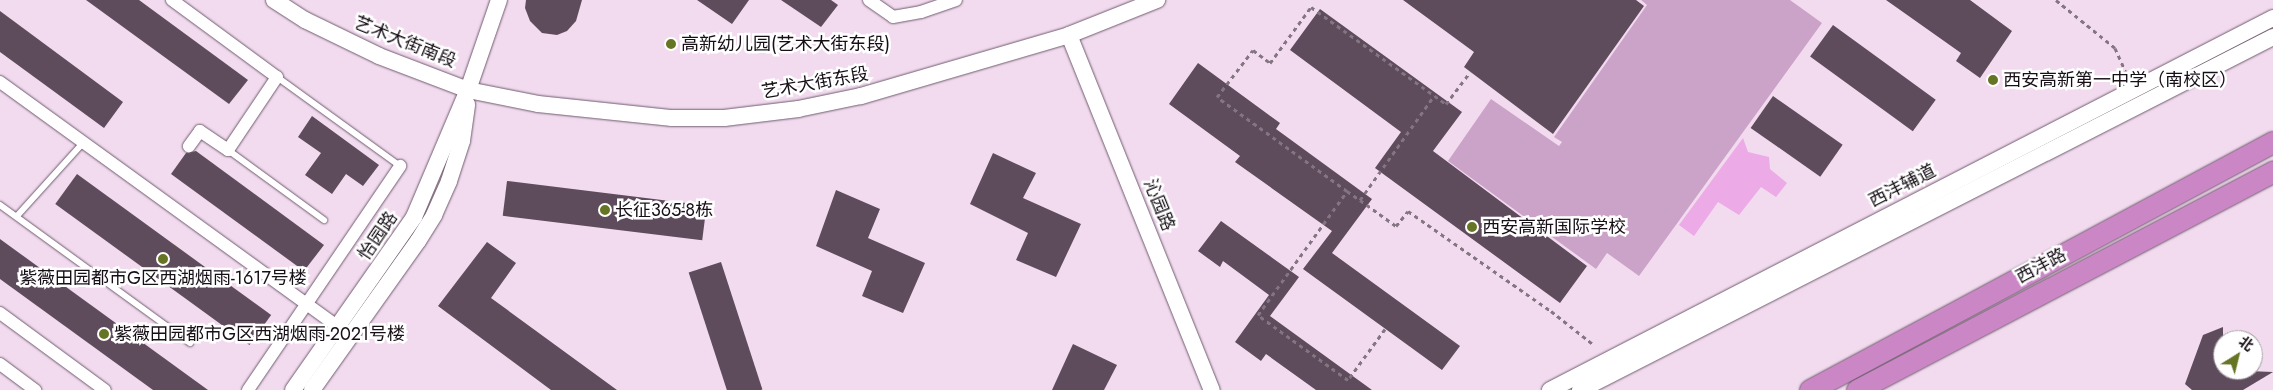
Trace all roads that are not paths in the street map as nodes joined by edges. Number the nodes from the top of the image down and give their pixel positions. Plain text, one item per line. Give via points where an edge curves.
1 (172, 0) edge
2 (274, 0) edge
3 (499, 0) edge
4 (869, 0) edge
5 (956, 0) edge
6 (1157, 0) edge
7 (2273, 18) edge
8 (1069, 35) junction
9 (2273, 37) edge
10 (278, 77) junction
11 (0, 82) edge
12 (468, 90) junction
13 (2273, 142) edge
14 (83, 143) junction
15 (189, 146) dead end
16 (228, 150) junction
17 (400, 166) joint
18 (2273, 172) edge
19 (0, 205) edge
20 (17, 216) junction
21 (324, 220) dead end
22 (307, 305) junction
23 (0, 313) edge
24 (338, 327) junction
25 (190, 343) dead end
26 (0, 364) edge
27 (35, 390) edge
28 (106, 390) edge
29 (248, 390) edge
30 (293, 390) edge
31 (312, 390) edge
32 (1212, 390) edge
33 (1550, 390) edge
34 (1580, 390) edge
35 (1810, 390) edge
36 (1857, 390) edge

1 - 10 street
2 - 12 street, 艺术大街南段 via 305,20 379,56
3 - 12 street, 怡园路
4 - 5 street via 893,17
6 - 8 street, 艺术大街东段
7 - 33 street, 西沣辅道
8 - 12 street, 艺术大街东段 via 862,96 798,109 724,118 672,118 538,104
8 - 32 street, 沁园路
9 - 34 street, 西沣辅道
10 - 16 street
10 - 17 lane
11 - 14 street
12 - 24 street, 怡园路 via 414,218
12 - 31 street, 怡园路 via 462,141 434,214
13 - 35 highway, 西沣路
14 - 20 lane
14 - 22 street
15 - 16 street via 200,131
16 - 21 lane
17 - 22 street
18 - 36 highway, 西沣路
19 - 20 lane
20 - 25 lane
22 - 24 street
22 - 29 street
23 - 28 street
24 - 30 street, 怡园路
26 - 27 street

